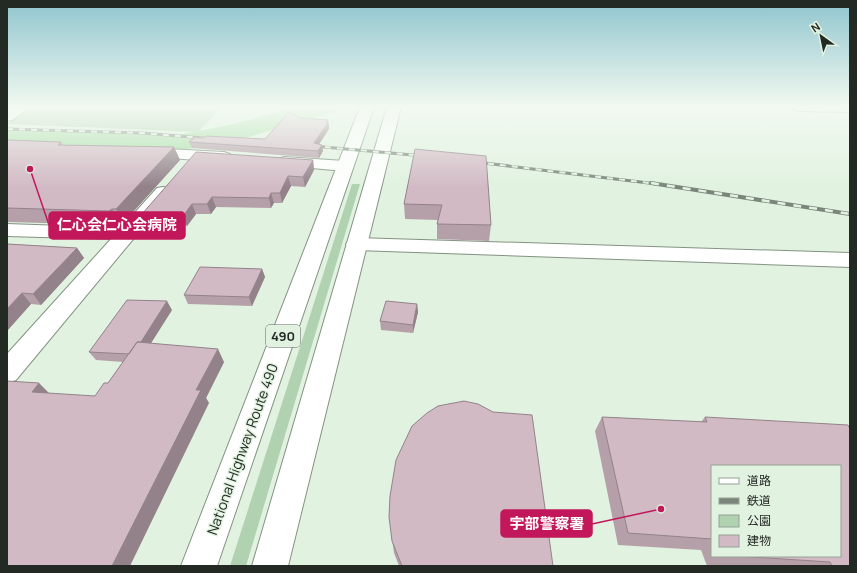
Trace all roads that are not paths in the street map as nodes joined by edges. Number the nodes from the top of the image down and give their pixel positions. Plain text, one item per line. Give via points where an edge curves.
1 (357, 134) edge
2 (387, 134) edge
3 (132, 152) edge
4 (195, 155) junction
5 (240, 158) edge
6 (271, 161) edge
7 (345, 166) junction
8 (7, 230) edge
9 (126, 234) junction
10 (356, 244) junction
11 (850, 260) edge
12 (7, 372) edge
13 (199, 566) edge
14 (270, 566) edge

1 - 7 main road, National Highway Route 490 / 490
2 - 10 main road
3 - 4 main road
4 - 5 main road
4 - 9 main road
6 - 7 main road
7 - 13 main road, National Highway Route 490 / 490
8 - 9 main road
9 - 12 main road
10 - 11 main road
10 - 14 main road

